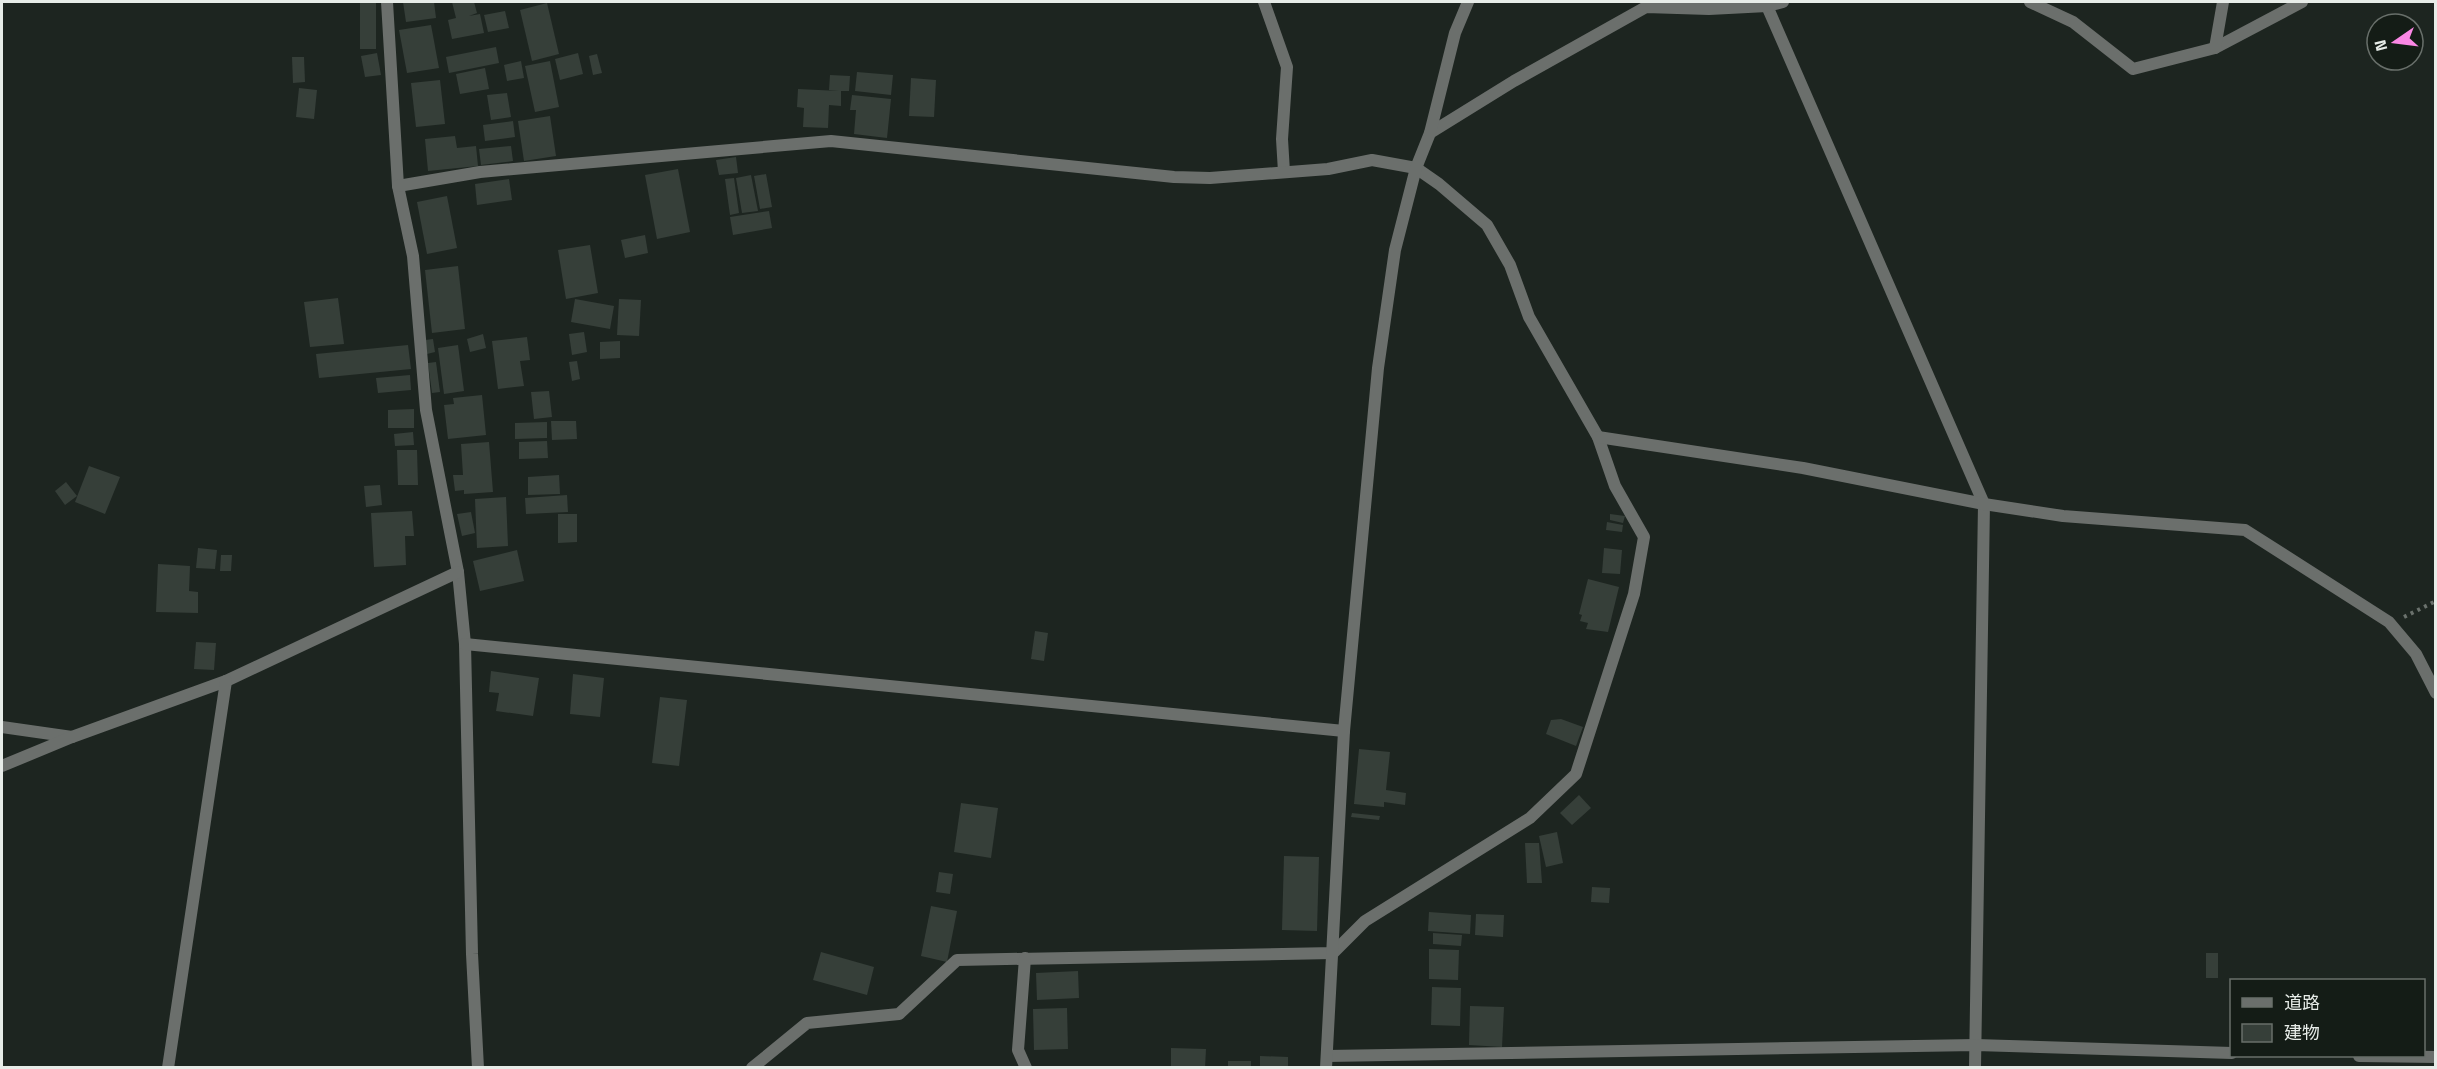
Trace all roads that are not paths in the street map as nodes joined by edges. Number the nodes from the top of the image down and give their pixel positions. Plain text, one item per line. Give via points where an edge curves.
1 (387, 2) edge
2 (1264, 2) edge
3 (1468, 2) edge
4 (1783, 2) edge
5 (2030, 2) edge
6 (2223, 2) edge
7 (2302, 2) edge
8 (1767, 6) junction
9 (2215, 48) junction
10 (1430, 133) junction
11 (1416, 168) junction
12 (1284, 172) junction
13 (398, 186) junction
14 (1598, 436) junction
15 (1984, 504) junction
16 (458, 572) junction
17 (465, 644) junction
18 (226, 681) junction
19 (2436, 693) edge
20 (2, 727) edge
21 (1344, 731) junction
22 (72, 737) junction
23 (2, 766) edge
24 (1333, 953) junction
25 (1025, 958) junction
26 (1976, 1045) junction
27 (2230, 1053) edge
28 (1326, 1062) edge
29 (168, 1068) edge
30 (478, 1068) edge
31 (752, 1068) edge
32 (1026, 1068) edge
33 (1975, 1068) edge

1 - 13 street
2 - 12 street via 1287,68
3 - 10 street via 1455,33
4 - 8 street
5 - 9 street via 2073,22 2133,69
6 - 9 street
7 - 9 street
8 - 10 street via 1646,7
8 - 15 street
10 - 11 street
11 - 12 street via 1372,160
11 - 14 street via 1487,225 1510,266 1529,317
11 - 21 street via 1395,250 1378,368
12 - 13 street via 1174,177 831,141 480,172
13 - 16 street via 413,256 426,410
14 - 15 street via 1803,468
14 - 24 street via 1615,486 1644,537 1634,594 1576,774 1530,818 1365,921
15 - 19 street via 2063,516 2245,530 2389,622 2416,654
15 - 26 street
16 - 17 street
16 - 18 street
17 - 21 street
17 - 30 street
18 - 22 street
18 - 29 street
20 - 22 street
21 - 24 street
22 - 23 street
24 - 25 street
24 - 28 street
25 - 31 street via 957,960 899,1014 807,1023
25 - 32 street via 1018,1050
26 - 27 street
26 - 28 street
26 - 33 street

